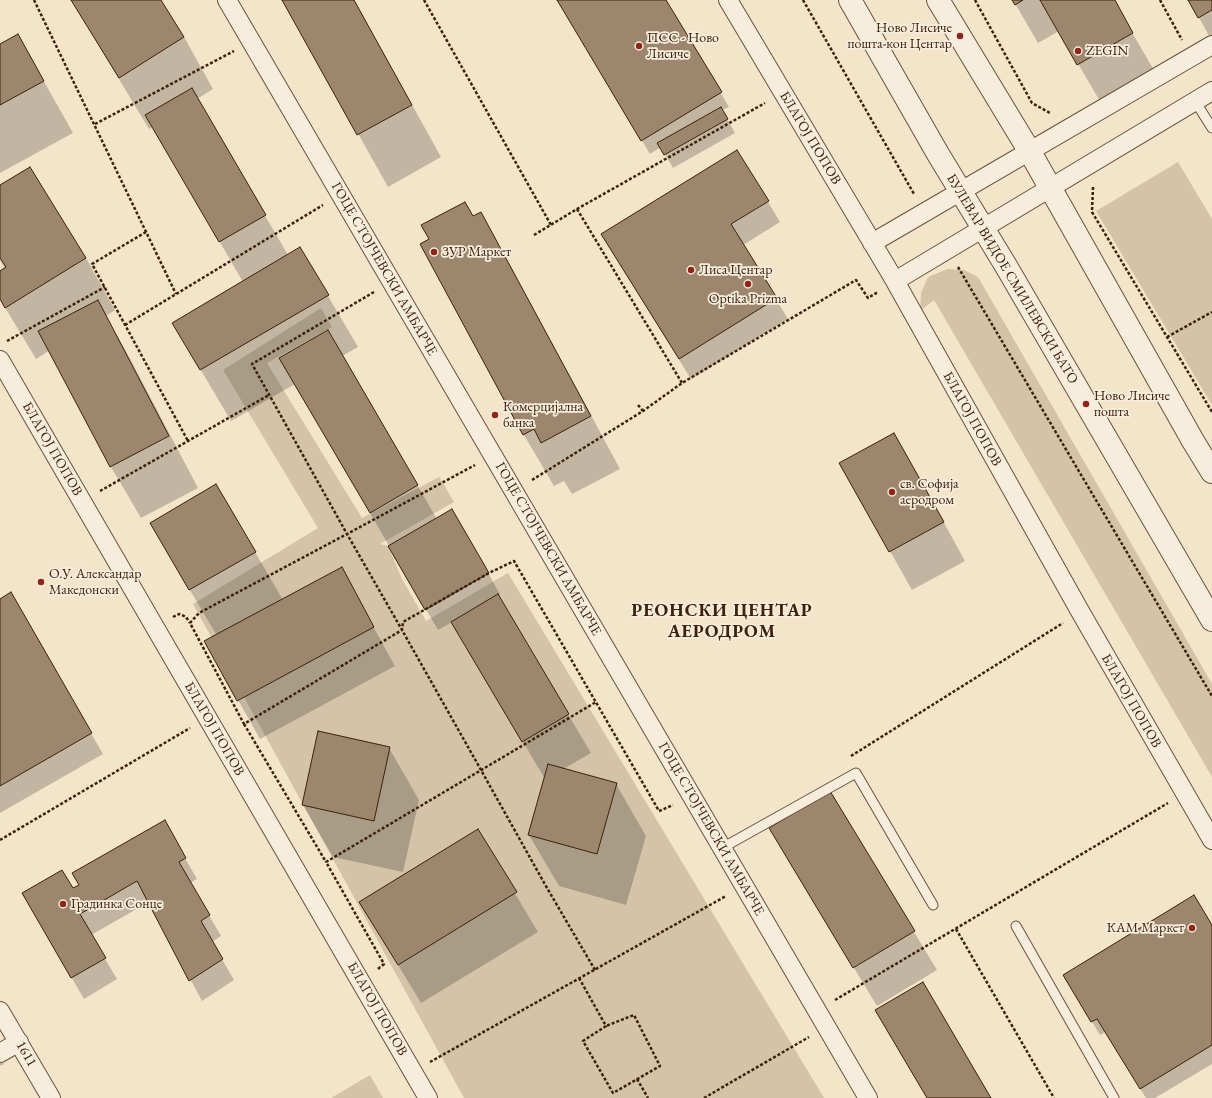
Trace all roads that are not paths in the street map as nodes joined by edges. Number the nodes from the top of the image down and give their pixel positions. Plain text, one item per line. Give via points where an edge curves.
1 (227, 0) edge
2 (728, 0) edge
3 (850, 0) edge
4 (938, 0) edge
5 (1212, 45) edge
6 (1212, 91) edge
7 (1195, 101) junction
8 (1212, 128) edge
9 (1030, 152) junction
10 (1050, 188) junction
11 (960, 192) junction
12 (982, 228) junction
13 (872, 243) junction
14 (895, 281) junction
15 (0, 360) edge
16 (1212, 472) edge
17 (1212, 620) edge
18 (1212, 840) edge
19 (722, 848) junction
20 (933, 905) dead end
21 (1016, 926) dead end
22 (0, 1010) edge
23 (19, 1042) junction
24 (0, 1053) edge
25 (51, 1098) edge
26 (428, 1098) edge
27 (868, 1098) edge
28 (1114, 1098) edge

1 - 19 street, ГОЦЕ СТОЈЧЕВСКИ АМБАРЧЕ
2 - 13 street, БЛАГОЈ ПОПОВ
3 - 11 street, БУЛЕВАР ВИДОЕ СМИЛЕВСКИ БАТО
4 - 9 street
5 - 9 street
6 - 7 street
7 - 8 lane
7 - 10 street
9 - 10 street
9 - 11 street
10 - 12 street
10 - 16 street
11 - 12 street, БУЛЕВАР ВИДОЕ СМИЛЕВСКИ БАТО
11 - 13 street
12 - 14 street
12 - 17 street, БУЛЕВАР ВИДОЕ СМИЛЕВСКИ БАТО
13 - 14 street, БЛАГОЈ ПОПОВ
14 - 18 street, БЛАГОЈ ПОПОВ
15 - 26 street, БЛАГОЈ ПОПОВ
19 - 20 lane via 856,773
19 - 27 street, ГОЦЕ СТОЈЧЕВСКИ АМБАРЧЕ
21 - 28 lane
22 - 23 street, 1611
23 - 24 street
23 - 25 street, 1611

